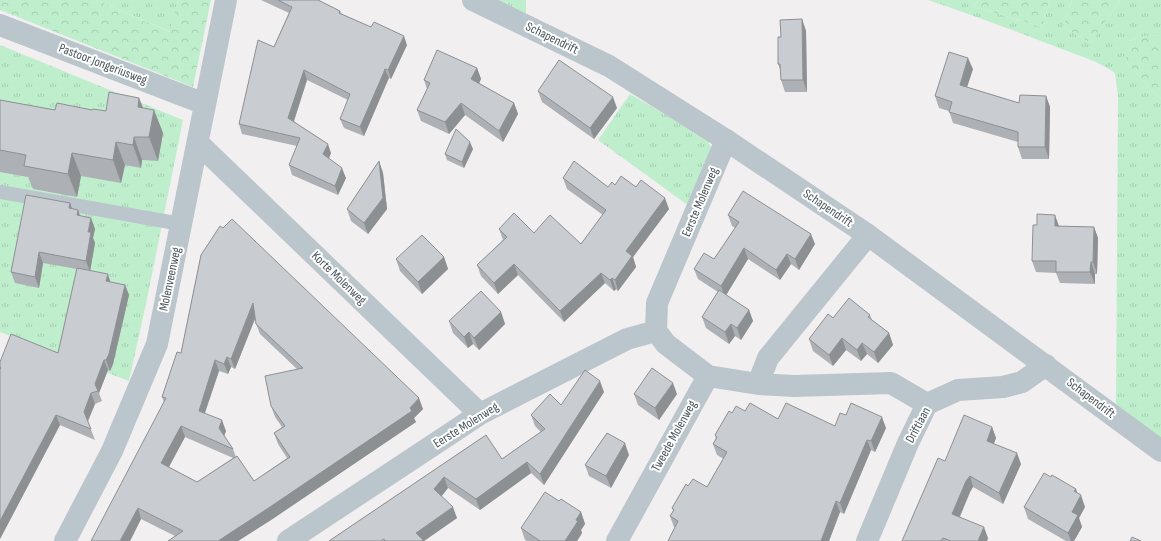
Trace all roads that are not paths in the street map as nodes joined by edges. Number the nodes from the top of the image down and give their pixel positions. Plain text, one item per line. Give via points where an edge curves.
1 (226, 0) edge
2 (473, 0) edge
3 (0, 25) edge
4 (205, 104) junction
5 (726, 140) junction
6 (198, 143) junction
7 (0, 192) edge
8 (181, 224) junction
9 (868, 235) junction
10 (656, 331) junction
11 (1046, 365) junction
12 (708, 376) junction
13 (758, 384) junction
14 (927, 404) junction
15 (480, 414) junction
16 (1161, 451) edge
17 (65, 541) edge
18 (288, 541) edge
19 (616, 541) edge
20 (867, 541) edge

1 - 4 street, Molenveenweg
2 - 5 street, Schapendrift via 609,66
3 - 4 street, Pastoor Jongeriusweg
4 - 6 street, Molenveenweg
5 - 9 street, Schapendrift
5 - 10 street, Eerste Molenweg via 657,303
6 - 8 street, Molenveenweg
6 - 15 street, Korte Molenweg
7 - 8 lane
8 - 17 street, Molenveenweg via 156,344 112,451
9 - 11 street, Schapendrift
9 - 13 street via 768,358
10 - 12 street via 666,344
10 - 15 street, Eerste Molenweg via 627,339
11 - 14 street, Driftlaan via 1022,382 1003,387 958,390
11 - 16 street, Schapendrift
12 - 13 street
12 - 19 street, Tweede Molenweg
13 - 14 street via 794,386 891,383
14 - 20 street, Driftlaan
15 - 18 street, Eerste Molenweg

